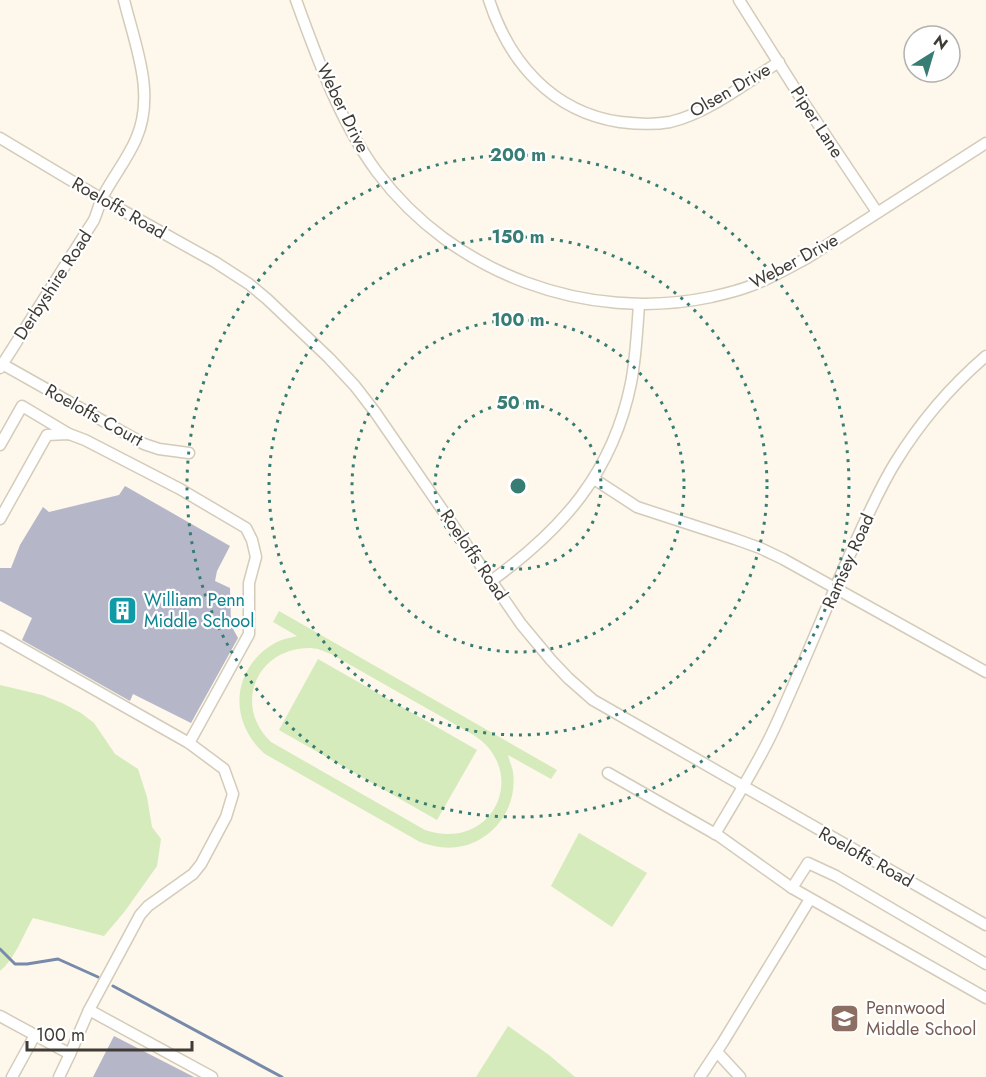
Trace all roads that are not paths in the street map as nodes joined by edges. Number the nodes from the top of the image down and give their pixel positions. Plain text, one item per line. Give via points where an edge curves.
1 (124, 0) edge
2 (296, 0) edge
3 (489, 0) edge
4 (739, 0) edge
5 (778, 62) junction
6 (0, 138) edge
7 (986, 143) edge
8 (102, 199) junction
9 (877, 212) junction
10 (639, 305) junction
11 (986, 356) edge
12 (1, 366) edge
13 (3, 432) edge
14 (69, 434) junction
15 (0, 445) edge
16 (189, 453) dead end
17 (594, 479) junction
18 (0, 519) edge
19 (492, 581) junction
20 (835, 588) junction
21 (0, 636) edge
22 (986, 672) edge
23 (189, 743) junction
24 (608, 773) dead end
25 (744, 787) junction
26 (715, 834) junction
27 (792, 888) junction
28 (810, 899) junction
29 (986, 925) edge
30 (986, 964) edge
31 (986, 999) edge
32 (89, 1010) junction
33 (0, 1016) edge
34 (35, 1035) junction
35 (717, 1052) junction
36 (70, 1054) junction
37 (12, 1077) edge
38 (58, 1077) edge
39 (211, 1077) edge
40 (700, 1077) edge
41 (740, 1077) edge

1 - 8 street via 144,79 145,106 136,139
2 - 10 street, Weber Drive via 351,131 378,173 420,219 461,250 514,278 579,298
3 - 5 street, Olsen Drive via 509,46 540,85 577,109 614,121 650,124 690,116
4 - 5 street, Piper Lane
5 - 9 street, Piper Lane
6 - 8 street, Roeloffs Road
7 - 9 street, Weber Drive
8 - 12 street, Derbyshire Road via 89,229
8 - 19 street, Roeloffs Road via 249,284 329,358 375,412
9 - 10 street, Weber Drive via 807,258 749,287 695,300
10 - 17 street via 626,403
11 - 20 street, Ramsey Road via 934,410 894,464
12 - 16 street, Roeloffs Court via 144,444
13 - 14 street via 22,406
13 - 15 street
14 - 18 street via 47,435
14 - 23 street via 180,489 246,528 252,540 256,557 249,583 249,634
17 - 19 street via 545,538
17 - 20 street via 637,507 760,548
19 - 25 street, Roeloffs Road via 536,643 593,700
20 - 22 street
20 - 25 street, Ramsey Road via 773,731
21 - 23 street
23 - 32 street via 224,769 233,794 225,817 193,874 140,915
24 - 26 street
25 - 26 street, Ramsey Road
25 - 29 street, Roeloffs Road
26 - 27 street
27 - 28 street
27 - 30 street via 808,863
28 - 31 street
28 - 35 street
32 - 36 street
32 - 39 street
33 - 34 street
34 - 36 street
34 - 37 street
35 - 40 street
35 - 41 street
36 - 38 street

